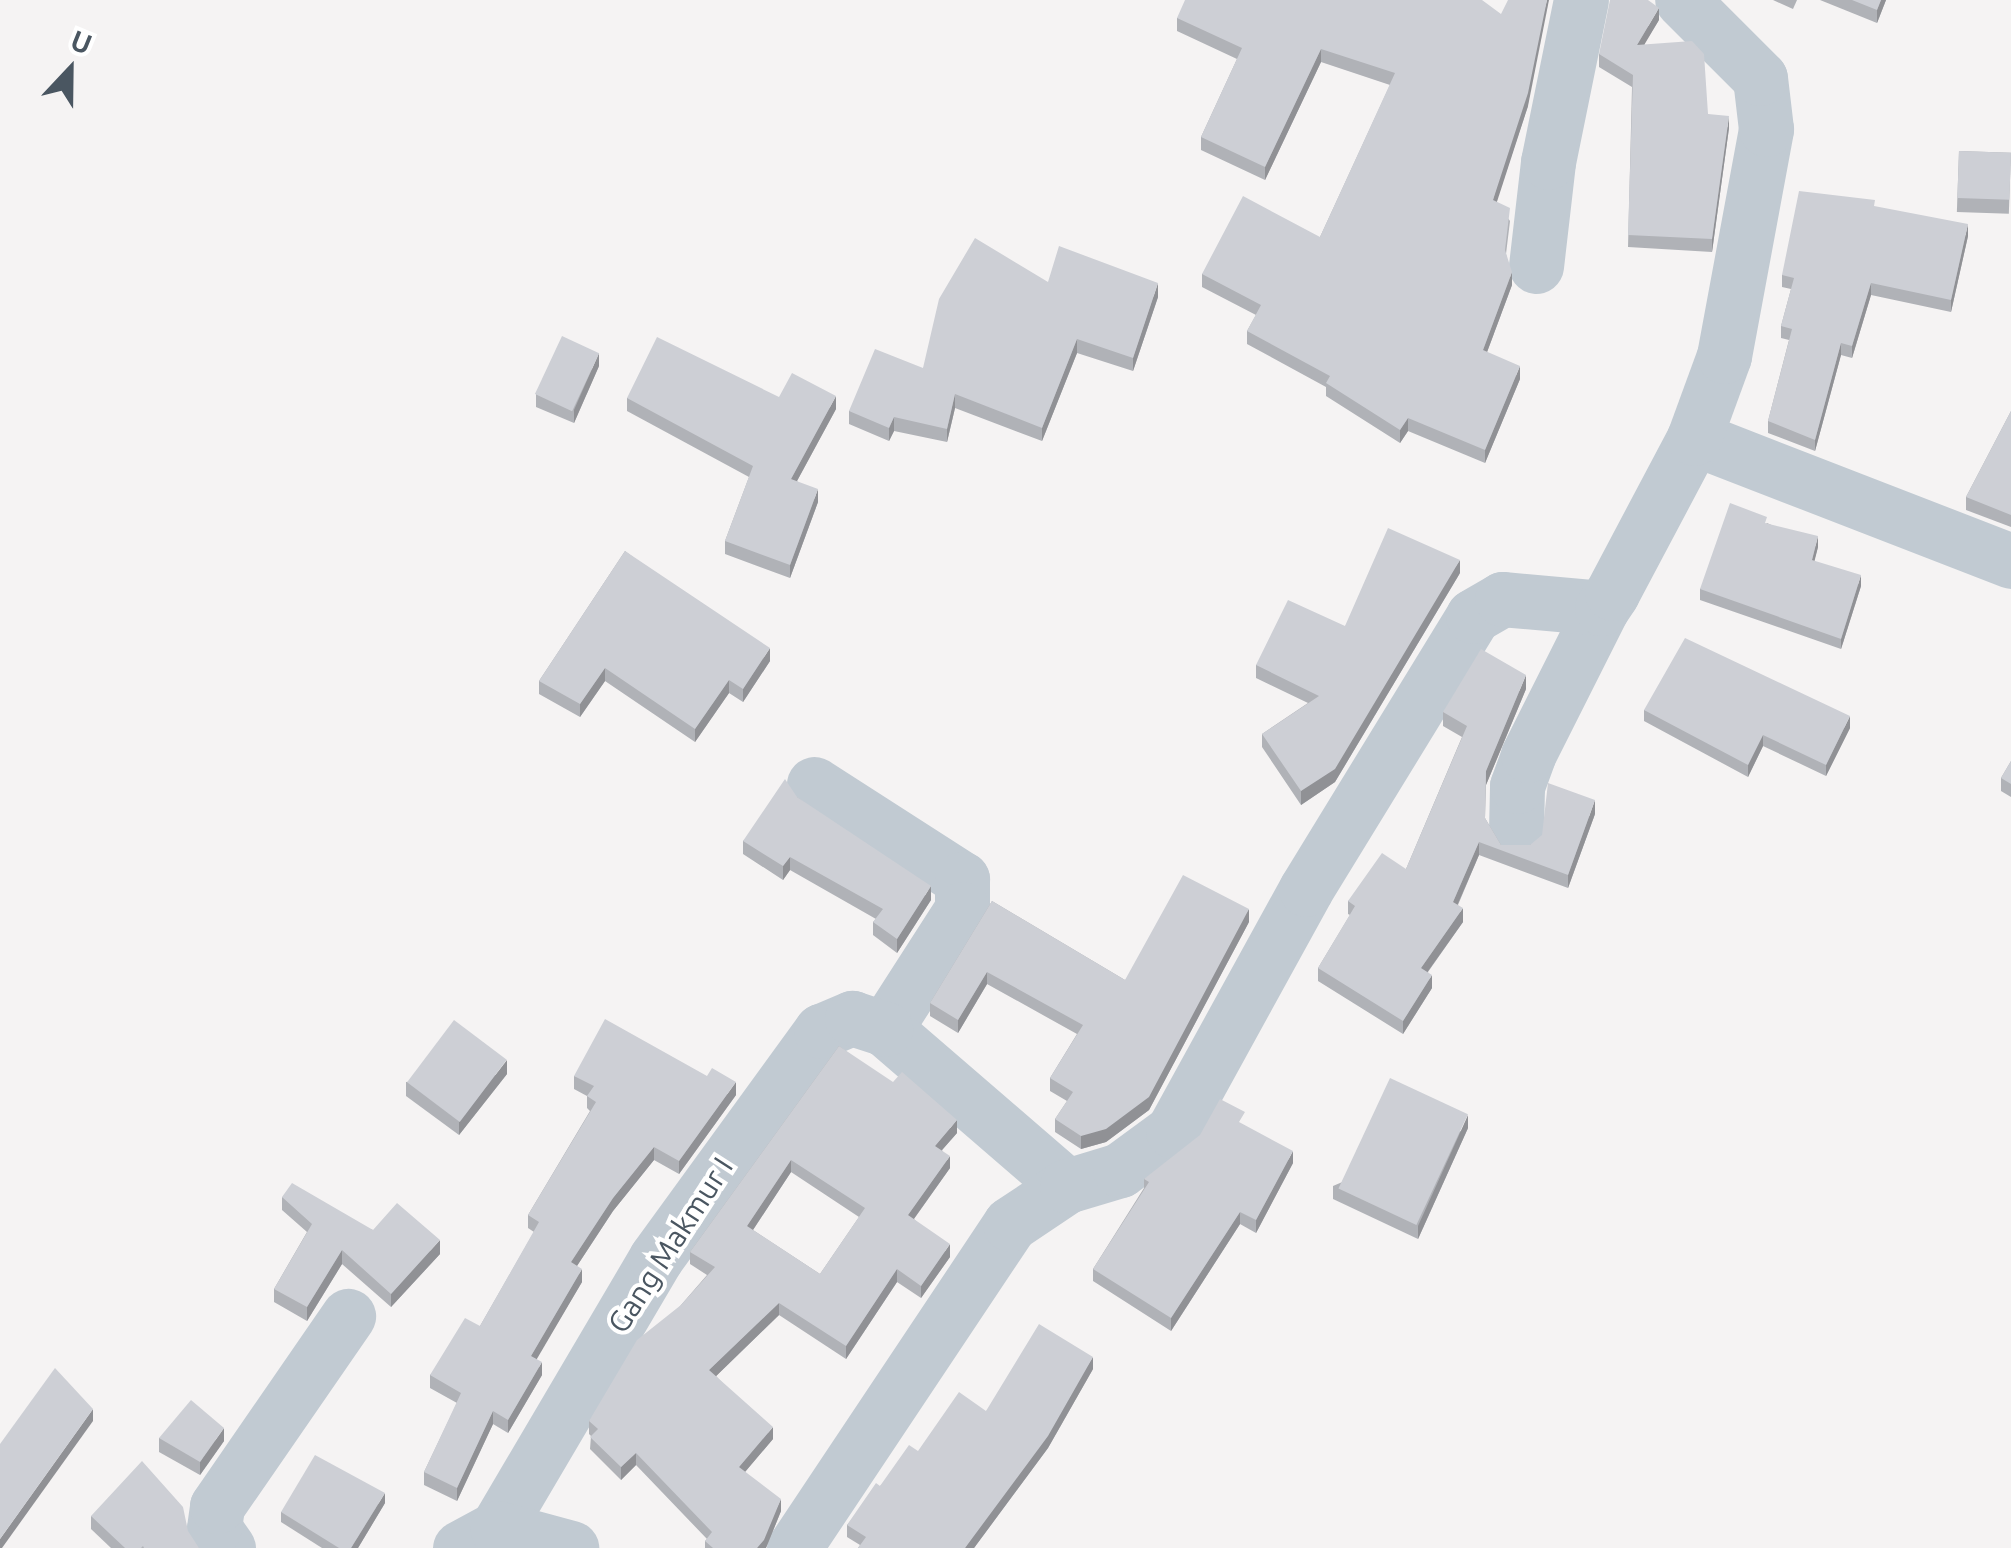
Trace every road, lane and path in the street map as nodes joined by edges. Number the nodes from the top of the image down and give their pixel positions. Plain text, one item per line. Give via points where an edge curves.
1 (1580, 0) edge
2 (1682, 0) edge
3 (1536, 266) dead end
4 (1694, 438) junction
5 (2011, 561) edge
6 (1602, 608) junction
7 (814, 784) dead end
8 (1516, 832) dead end
9 (885, 1028) junction
10 (1066, 1186) junction
11 (348, 1316) dead end
12 (479, 1538) edge
13 (228, 1548) edge
14 (571, 1548) edge
15 (794, 1548) edge

1 - 3 street via 1548,162
2 - 4 street via 1760,78 1766,129 1724,356
4 - 5 street
4 - 6 street
6 - 8 street via 1528,755 1517,786
6 - 10 street via 1502,600 1486,603 1473,616 1326,856 1173,1131 1120,1170
7 - 9 street via 896,832 966,889 962,909
9 - 10 street
9 - 12 street, Gang Makmur I via 852,1018 820,1031 656,1258
10 - 15 street via 1010,1224
11 - 13 street via 217,1506 214,1528
12 - 14 street

